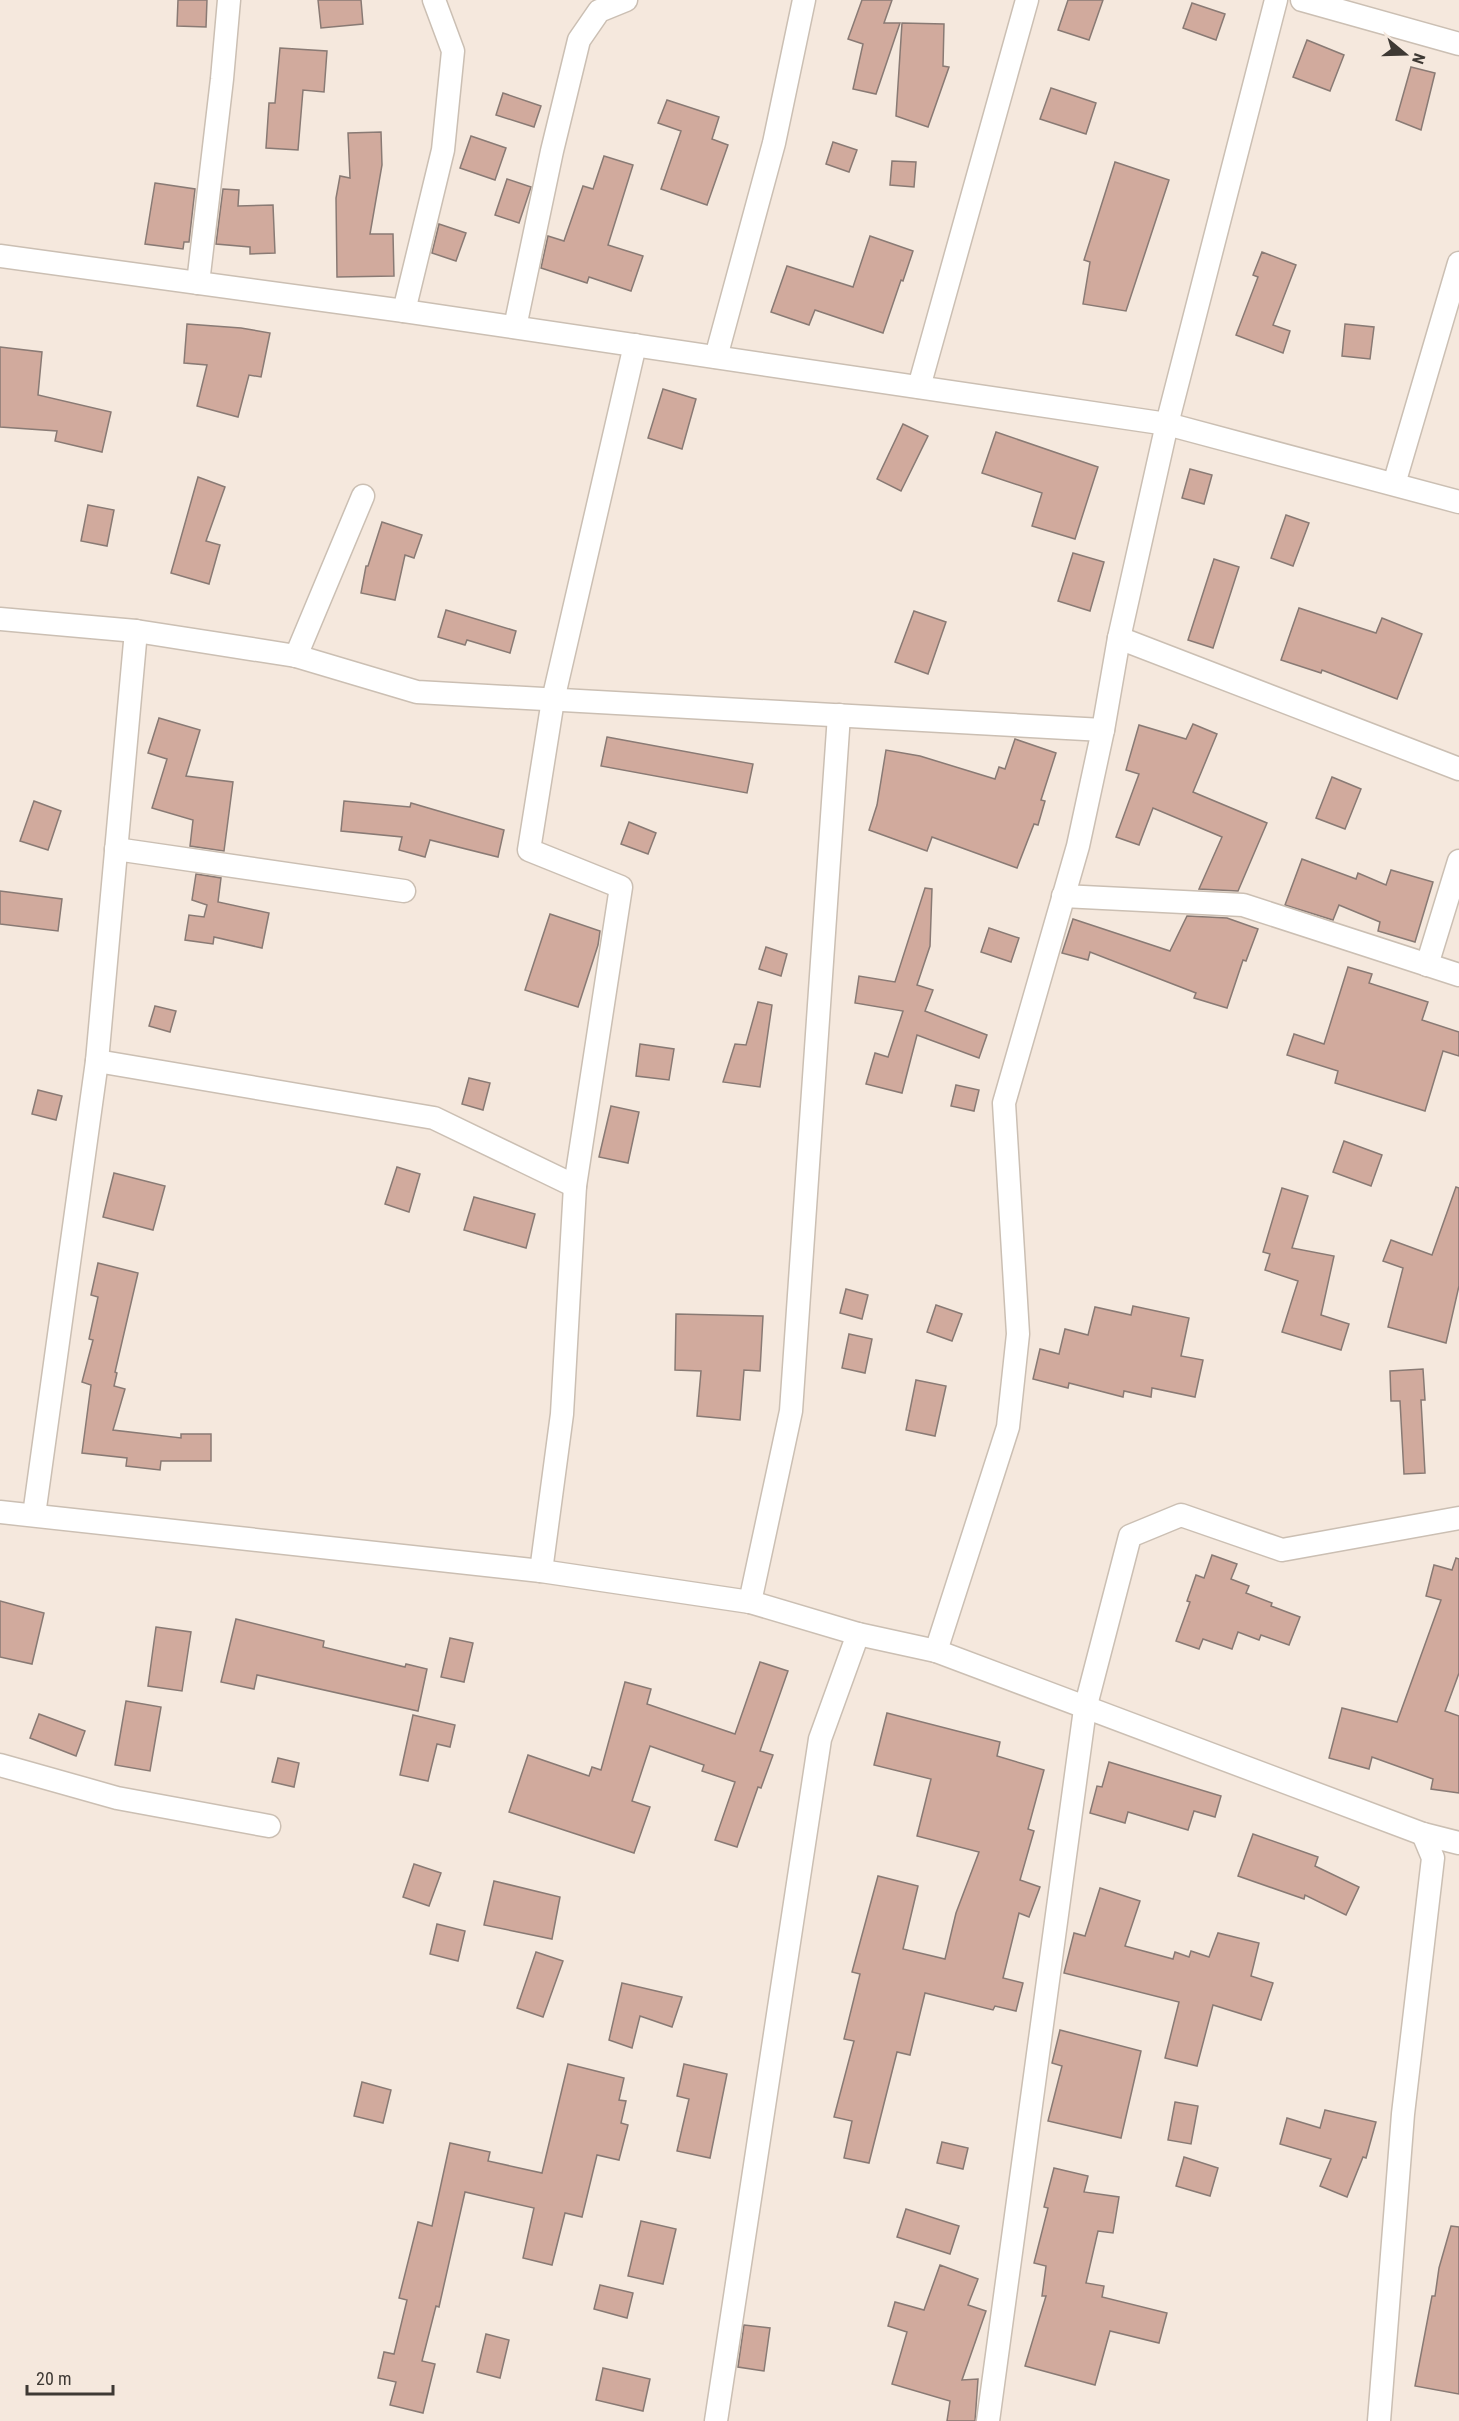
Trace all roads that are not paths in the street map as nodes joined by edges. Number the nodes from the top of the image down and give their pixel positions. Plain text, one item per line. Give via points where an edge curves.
1 (229, 0) edge
2 (434, 0) edge
3 (626, 0) edge
4 (804, 0) edge
5 (1027, 0) edge
6 (1276, 0) edge
7 (1302, 0) edge
8 (1459, 44) edge
9 (0, 256) edge
10 (1459, 263) edge
11 (198, 283) junction
12 (404, 311) junction
13 (515, 327) junction
14 (635, 345) junction
15 (716, 357) junction
16 (919, 387) junction
17 (1167, 424) junction
18 (1394, 484) junction
19 (363, 496) dead end
20 (1459, 502) edge
21 (0, 619) edge
22 (136, 631) junction
23 (1119, 638) junction
24 (296, 656) junction
25 (553, 700) junction
26 (839, 715) junction
27 (1103, 730) junction
28 (1459, 768) edge
29 (116, 849) junction
30 (1459, 861) edge
31 (404, 891) dead end
32 (1063, 896) junction
33 (1427, 965) junction
34 (1459, 975) edge
35 (98, 1061) junction
36 (574, 1186) junction
37 (0, 1512) edge
38 (34, 1515) junction
39 (1459, 1518) edge
40 (541, 1571) junction
41 (750, 1602) junction
42 (858, 1634) junction
43 (936, 1651) junction
44 (1085, 1709) junction
45 (0, 1765) edge
46 (269, 1826) dead end
47 (1423, 1834) junction
48 (1459, 1843) edge
49 (716, 2421) edge
50 (988, 2421) edge
51 (1379, 2421) edge

1 - 11 street
2 - 12 street via 453,51 452,62 443,150
3 - 13 street via 599,11 579,40
4 - 15 street via 774,143
5 - 16 street
6 - 17 street
7 - 8 street
9 - 11 street
10 - 18 street
11 - 12 street
12 - 13 street
13 - 14 street
14 - 15 street
14 - 25 street
15 - 16 street
16 - 17 street
17 - 18 street
17 - 23 street
18 - 20 street
19 - 24 street
21 - 22 street
22 - 24 street
22 - 29 street
23 - 27 street
23 - 28 street
24 - 25 street via 417,692
25 - 26 street
25 - 36 street via 529,850 621,887
26 - 27 street
26 - 41 street via 791,1411
27 - 32 street
29 - 31 street
29 - 35 street
30 - 33 street
32 - 33 street via 1243,905
32 - 43 street via 1004,1103 1018,1334 1008,1426
33 - 34 street
35 - 36 street via 434,1118
35 - 38 street
36 - 40 street via 562,1414
37 - 38 street
38 - 40 street
39 - 44 street via 1282,1550 1181,1515 1130,1536
40 - 41 street
41 - 42 street
42 - 43 street
42 - 49 street via 820,1739
43 - 44 street
44 - 47 street
44 - 50 street
45 - 46 street via 117,1798
47 - 48 street
47 - 51 street via 1433,1858 1403,2114

